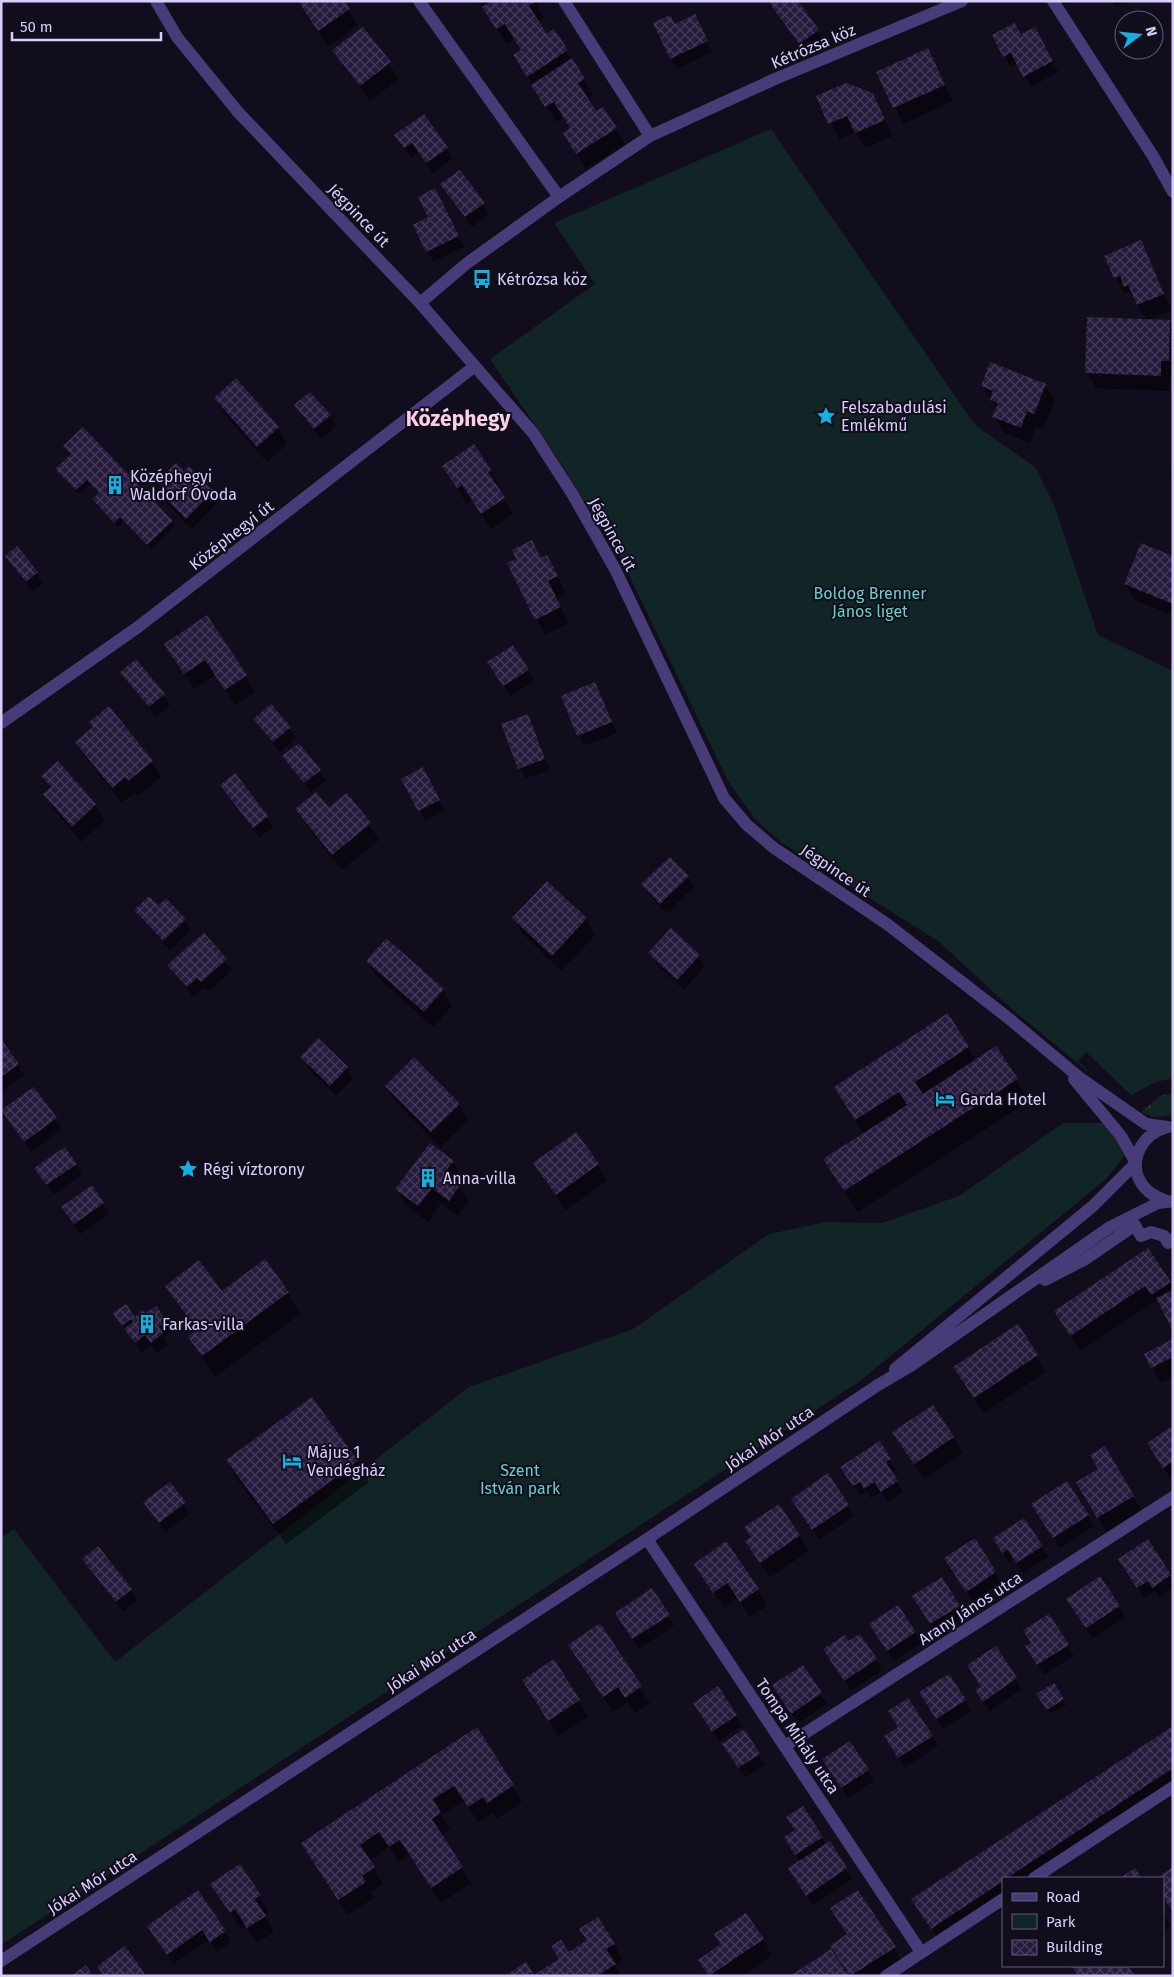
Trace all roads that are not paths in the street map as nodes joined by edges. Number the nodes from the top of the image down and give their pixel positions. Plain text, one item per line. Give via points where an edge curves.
1 (156, 1) edge
2 (419, 1) edge
3 (564, 1) edge
4 (962, 1) edge
5 (1054, 1) edge
6 (650, 136) junction
7 (1173, 192) edge
8 (559, 197) junction
9 (420, 303) junction
10 (475, 366) junction
11 (1, 723) edge
12 (1051, 1055) junction
13 (1171, 1127) edge
14 (1136, 1163) junction
15 (1171, 1203) edge
16 (1173, 1239) edge
17 (1011, 1296) junction
18 (878, 1385) junction
19 (1173, 1498) edge
20 (647, 1539) junction
21 (785, 1746) junction
22 (1173, 1788) edge
23 (1036, 1877) edge
24 (1002, 1900) edge
25 (921, 1952) junction
26 (1, 1961) edge
27 (886, 1976) edge

1 - 9 street, Jégpince út via 177,37 238,112
2 - 8 street
3 - 6 street
4 - 6 street, Kétrózsa köz via 775,79
5 - 7 street via 1154,156
6 - 8 street, Kétrózsa köz
8 - 9 street, Kétrózsa köz via 466,264
9 - 10 street, Jégpince út
10 - 11 street, Középhegyi út via 138,627
10 - 12 street, Jégpince út via 533,432 573,495 615,569 724,798 747,825 774,848 887,924
12 - 13 street, Jégpince út via 1146,1124
12 - 14 street, Jégpince út via 1116,1130
13 - 14 street via 1157,1131 1144,1141
14 - 15 street, Jégpince út via 1145,1188 1157,1198
14 - 18 street, Jókai Mór utca via 1093,1206
15 - 17 street, Jókai Mór utca via 1110,1227
16 - 17 street via 1168,1242 1164,1236 1151,1232 1141,1236 1135,1225 1077,1264
17 - 18 street, Jókai Mór utca
18 - 20 street, Jókai Mór utca
19 - 21 street, Arany János utca
20 - 21 street, Tompa Mihály utca
20 - 26 street, Jókai Mór utca
21 - 25 street, Tompa Mihály utca
22 - 23 street
24 - 25 street
25 - 27 street

